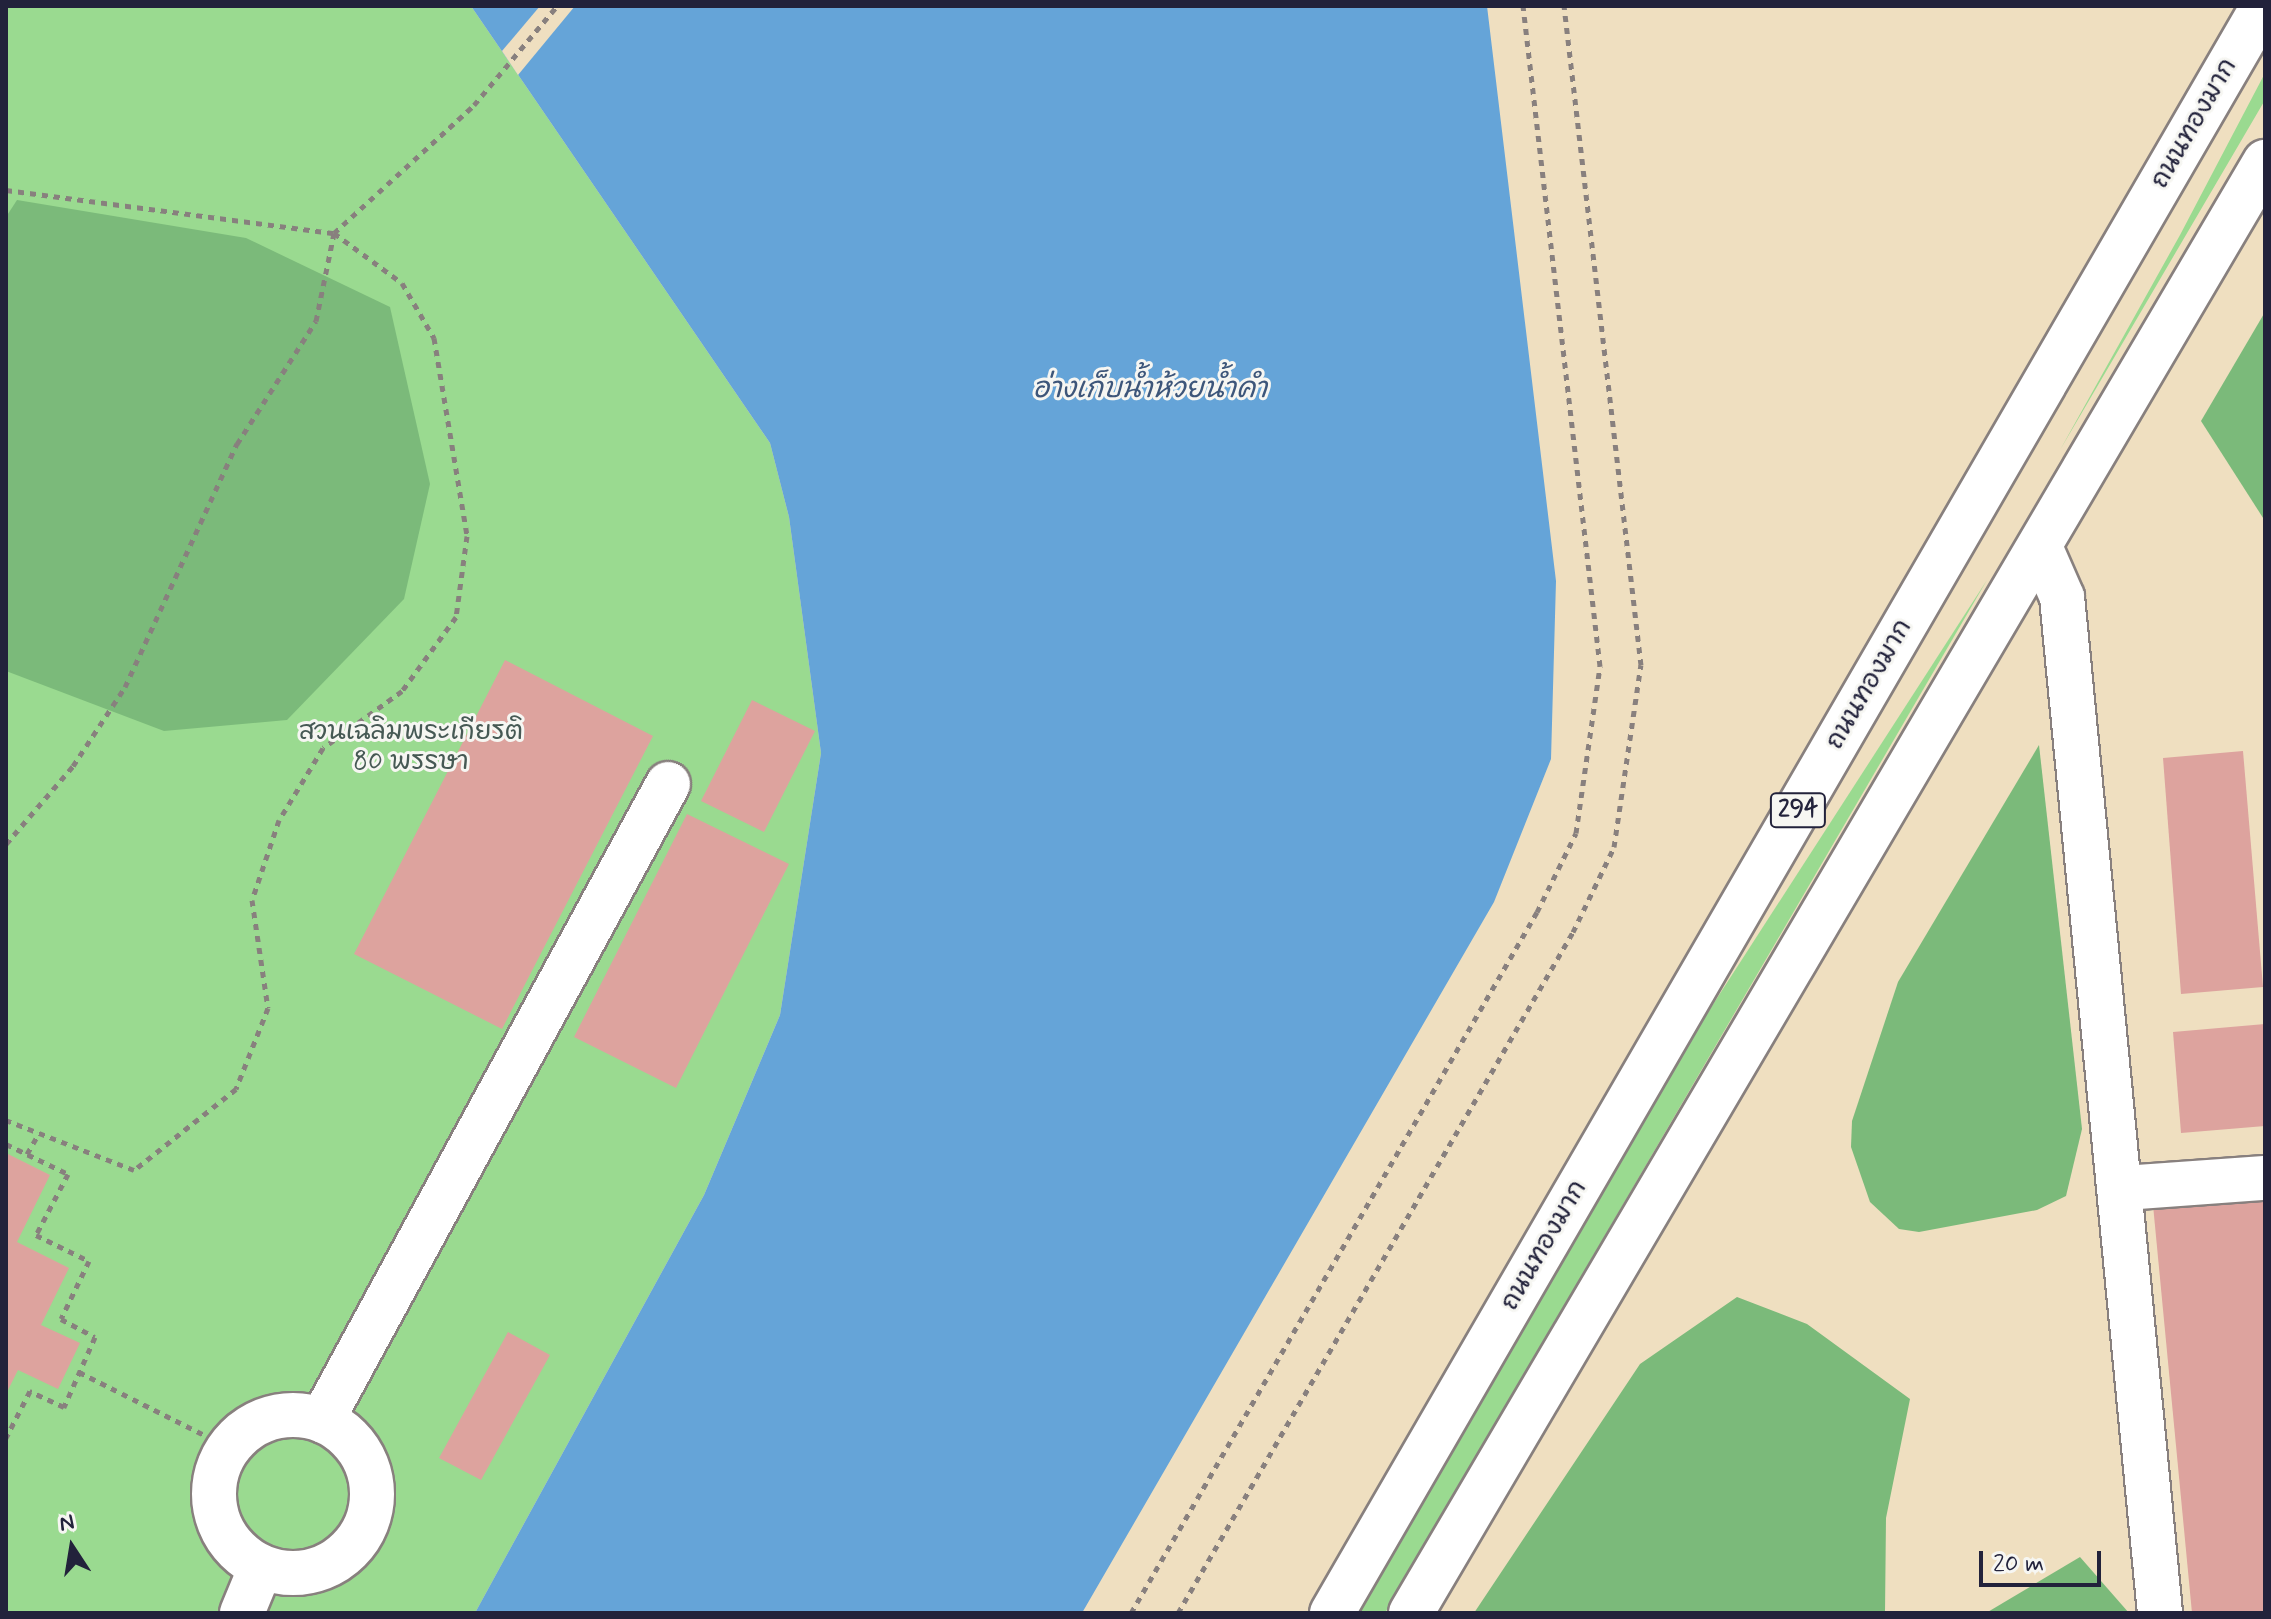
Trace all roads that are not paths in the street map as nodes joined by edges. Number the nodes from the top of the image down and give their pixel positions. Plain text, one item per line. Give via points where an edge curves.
1 (2263, 6) edge
2 (2265, 162) edge
3 (2041, 549) junction
4 (668, 784) dead end
5 (2265, 1178) edge
6 (2124, 1188) junction
7 (322, 1420) junction
8 (261, 1567) junction
9 (242, 1613) edge
10 (1332, 1613) edge
11 (1411, 1613) edge
12 (2160, 1613) edge

1 - 10 main road, ถนนทองมาก / 294
2 - 3 main road
3 - 6 main road via 2062,597
3 - 11 main road
4 - 7 main road
5 - 6 main road
6 - 12 main road
7 - 8 main road via 268,1419 228,1447 214,1504 238,1552
7 - 8 main road via 364,1456 372,1511 361,1538 316,1570
8 - 9 main road

